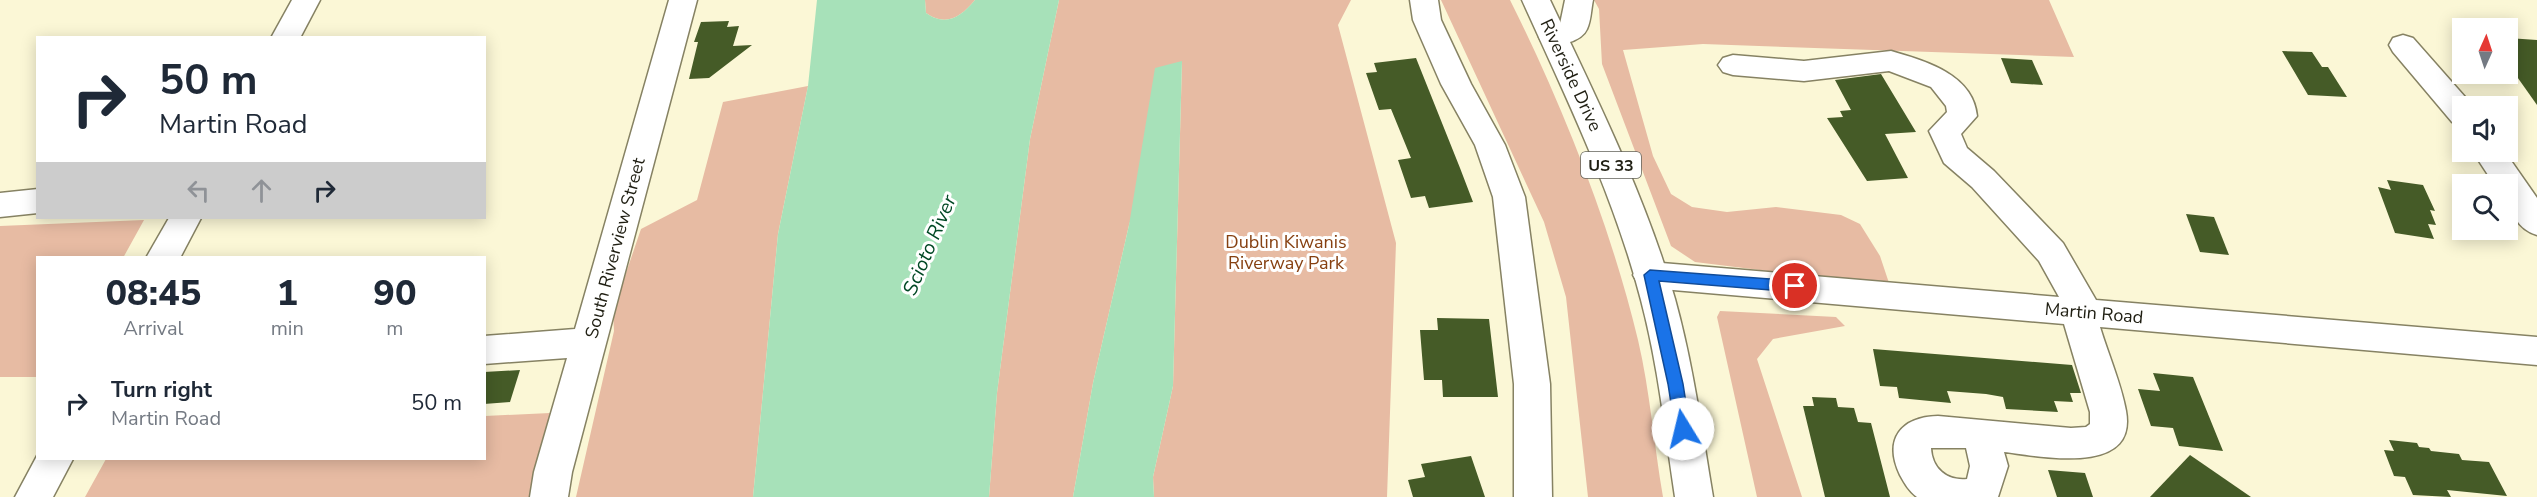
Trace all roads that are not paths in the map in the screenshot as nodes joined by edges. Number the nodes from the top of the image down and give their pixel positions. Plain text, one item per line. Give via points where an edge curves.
1 (306, 0) edge
2 (683, 0) edge
3 (1424, 0) edge
4 (1536, 0) edge
5 (1579, 0) edge
6 (286, 36) edge
7 (1553, 37) junction
8 (2403, 45) dead end
9 (1733, 65) dead end
10 (2452, 102) edge
11 (2496, 162) edge
12 (36, 201) edge
13 (0, 205) edge
14 (184, 219) edge
15 (2537, 223) edge
16 (164, 256) edge
17 (1650, 275) junction
18 (2082, 312) junction
19 (589, 342) junction
20 (486, 350) edge
21 (2537, 351) edge
22 (1981, 435) dead end
23 (53, 460) edge
24 (34, 497) edge
25 (549, 497) edge
26 (1533, 497) edge
27 (1694, 497) edge

1 - 6 street
2 - 19 street, South Riverview Street
3 - 26 street via 1427,20 1490,145 1509,197 1532,384
4 - 7 street, Riverside Drive / US 33
5 - 7 street via 1574,29
7 - 17 street, Riverside Drive / US 33 via 1607,155
8 - 10 street
9 - 18 street via 1804,70 1891,61 1941,80 1961,104 1962,116 1944,131 1955,155 1983,179 2051,252
11 - 15 street
12 - 13 street
14 - 16 street
17 - 18 street, Martin Road
17 - 27 street, Riverside Drive / US 33 via 1676,384
18 - 21 street, Martin Road
18 - 22 street via 2108,412 2108,428 2097,440 2078,445
19 - 20 street
19 - 25 street, South Riverview Street
23 - 24 street

